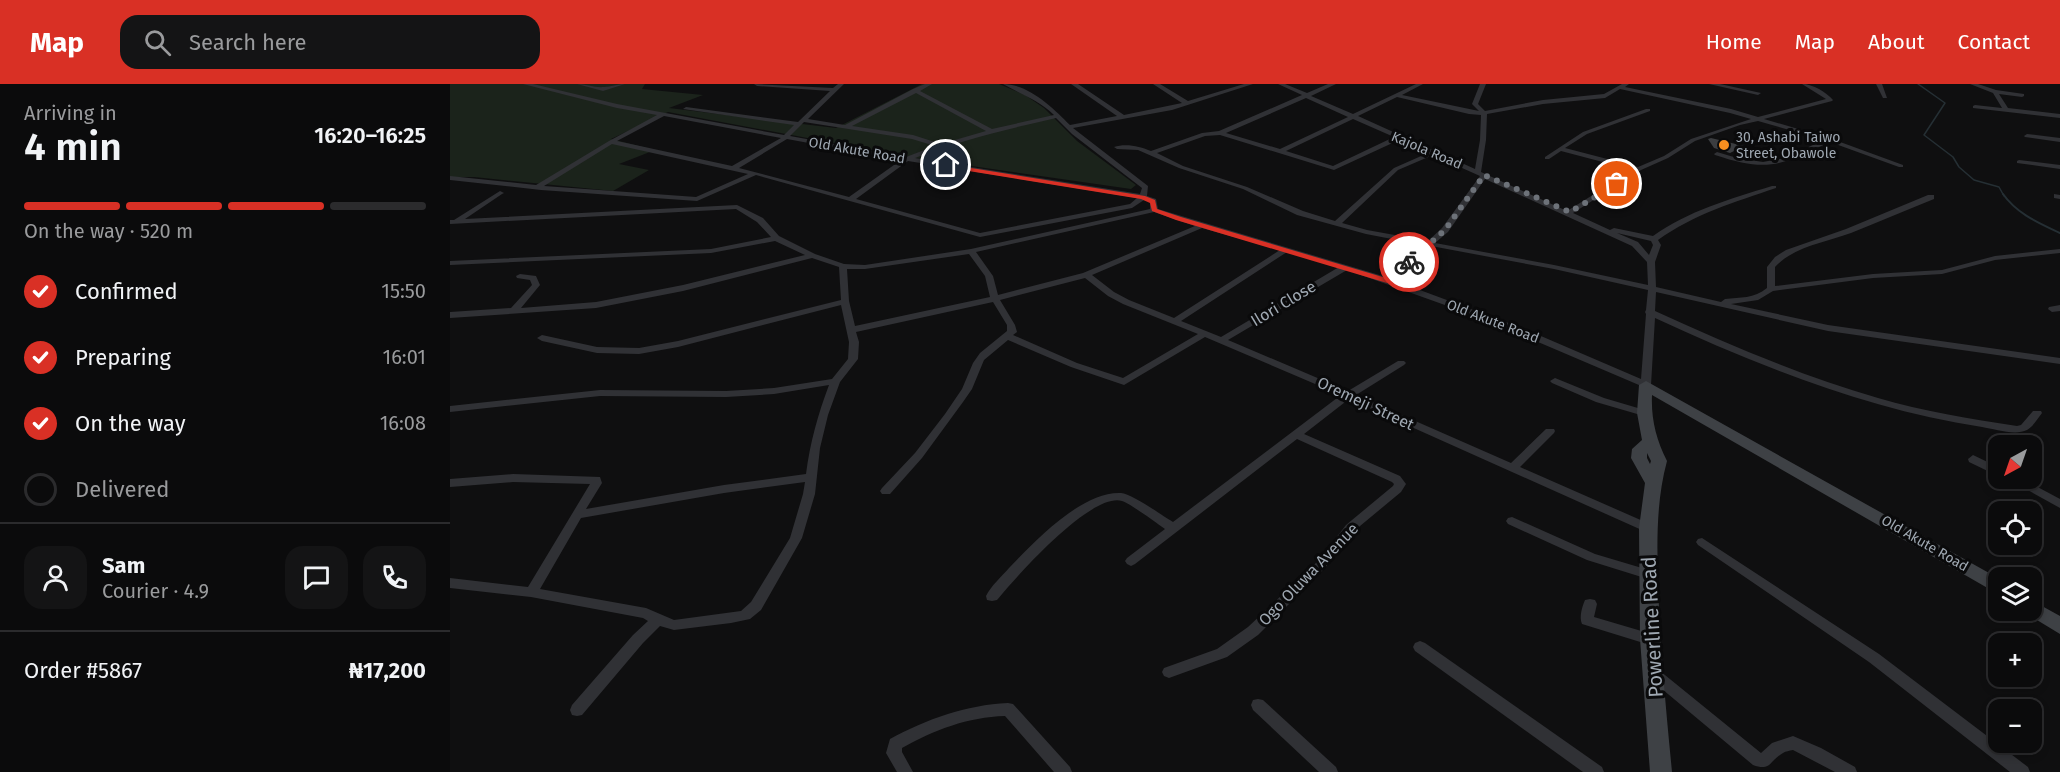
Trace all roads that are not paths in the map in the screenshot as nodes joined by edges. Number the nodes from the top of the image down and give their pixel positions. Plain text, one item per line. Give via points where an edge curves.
1 (526, 84) edge
2 (580, 84) edge
3 (622, 84) edge
4 (757, 84) edge
5 (841, 84) edge
6 (929, 84) edge
7 (1006, 84) edge
8 (1074, 84) edge
9 (1156, 84) edge
10 (1250, 84) edge
11 (1281, 84) edge
12 (1333, 84) edge
13 (1420, 84) edge
14 (1483, 84) edge
15 (1712, 84) edge
16 (1804, 84) edge
17 (1879, 84) edge
18 (1974, 84) edge
19 (1624, 86) edge
20 (834, 90) junction
21 (915, 90) junction
22 (1995, 92) junction
23 (1758, 93) dead end
24 (2022, 95) dead end
25 (1310, 96) junction
26 (1398, 96) junction
27 (1885, 97) dead end
28 (1188, 104) junction
29 (1975, 107) dead end
30 (686, 109) dead end
31 (1648, 110) dead end
32 (2006, 110) junction
33 (1484, 113) junction
34 (663, 114) junction
35 (1058, 116) junction
36 (2060, 116) edge
37 (1355, 117) junction
38 (1124, 118) junction
39 (1758, 118) junction
40 (801, 122) junction
41 (846, 127) junction
42 (1068, 127) junction
43 (991, 131) junction
44 (1220, 133) junction
45 (2027, 136) dead end
46 (784, 137) junction
47 (1397, 138) junction
48 (1830, 140) junction
49 (2060, 140) edge
50 (611, 142) junction
51 (940, 147) junction
52 (1117, 147) dead end
53 (1560, 149) junction
54 (1280, 152) junction
55 (1151, 153) junction
56 (1432, 153) junction
57 (1717, 154) dead end
58 (1547, 158) dead end
59 (907, 159) junction
60 (2019, 162) dead end
61 (1901, 166) dead end
62 (2060, 167) edge
63 (734, 168) junction
64 (1639, 169) junction
65 (755, 173) junction
66 (1481, 173) junction
67 (450, 178) edge
68 (537, 187) junction
69 (1774, 187) dead end
70 (500, 193) dead end
71 (1143, 197) junction
72 (1931, 197) dead end
73 (849, 200) junction
74 (1154, 210) junction
75 (1570, 212) junction
76 (454, 222) edge
77 (1336, 224) junction
78 (1200, 226) junction
79 (1603, 228) junction
80 (776, 238) junction
81 (1654, 239) junction
82 (1431, 245) junction
83 (1287, 249) junction
84 (971, 251) junction
85 (2060, 251) edge
86 (812, 256) junction
87 (1651, 262) junction
88 (450, 263) edge
89 (843, 266) junction
90 (1344, 268) junction
91 (1086, 275) junction
92 (520, 276) dead end
93 (1387, 281) junction
94 (1771, 289) junction
95 (1653, 290) junction
96 (995, 299) junction
97 (845, 301) junction
98 (1718, 305) junction
99 (515, 309) junction
100 (1649, 312) junction
101 (450, 315) edge
102 (1175, 321) junction
103 (851, 330) junction
104 (1206, 333) junction
105 (1007, 336) junction
106 (542, 338) dead end
107 (1222, 340) junction
108 (2060, 361) edge
109 (1401, 363) dead end
110 (835, 381) junction
111 (1555, 381) dead end
112 (1646, 385) junction
113 (1350, 394) junction
114 (450, 409) edge
115 (1644, 413) junction
116 (2037, 413) dead end
117 (1550, 431) dead end
118 (1295, 434) junction
119 (1973, 459) dead end
120 (1988, 467) edge
121 (1512, 469) junction
122 (812, 477) junction
123 (454, 482) edge
124 (2032, 489) edge
125 (886, 491) dead end
126 (450, 492) edge
127 (2060, 504) edge
128 (576, 515) junction
129 (1512, 521) dead end
130 (1173, 528) junction
131 (1648, 528) junction
132 (1702, 542) dead end
133 (1131, 561) dead end
134 (1648, 574) junction
135 (1988, 580) edge
136 (450, 583) edge
137 (531, 592) junction
138 (992, 596) dead end
139 (1590, 604) dead end
140 (2042, 614) edge
141 (658, 620) junction
142 (2060, 626) edge
143 (1650, 639) junction
144 (1420, 647) dead end
145 (1169, 672) dead end
146 (1654, 675) junction
147 (1258, 705) dead end
148 (577, 710) dead end
149 (905, 772) edge
150 (1064, 772) edge
151 (1330, 772) edge
152 (1596, 772) edge
153 (1661, 772) edge
154 (1849, 772) edge
155 (2022, 772) edge

1 - 34 street, Old Akute Road
2 - 3 street via 603,89
4 - 20 street
5 - 20 street
6 - 21 street
7 - 35 street via 1025,92
8 - 38 street
9 - 28 street
10 - 28 street
11 - 25 street, Kajola Road
12 - 25 street
13 - 26 street
14 - 33 street via 1475,104
15 - 23 street
16 - 39 street via 1830,100
17 - 27 street
18 - 22 street
19 - 33 street via 1605,96
19 - 39 street
20 - 40 street
21 - 41 street
21 - 43 street
22 - 24 street
22 - 32 street
25 - 37 street, Kajola Road
25 - 44 street
26 - 33 street
26 - 37 street
28 - 38 street
29 - 32 street
30 - 40 street
31 - 53 street via 1585,133
32 - 36 street
33 - 66 street
34 - 46 street, Old Akute Road
34 - 50 street
35 - 42 street
35 - 43 street
37 - 47 street, Kajola Road
37 - 54 street
38 - 42 street
39 - 48 street
39 - 64 street via 1692,141
40 - 41 street
40 - 46 street
41 - 51 street via 912,137
42 - 71 street via 1111,163 1142,182 1146,187
43 - 51 street
44 - 54 street
44 - 55 street via 1204,134
45 - 49 street
46 - 59 street, Old Akute Road
46 - 63 street
47 - 54 street via 1340,168
47 - 56 street, Kajola Road
48 - 57 street via 1774,164 1750,165
48 - 61 street
50 - 63 street
50 - 68 street
51 - 59 street
52 - 55 street
53 - 58 street
53 - 64 street
55 - 77 street
56 - 66 street, Kajola Road
56 - 77 street via 1396,169
59 - 71 street, Old Akute Road
59 - 73 street
60 - 62 street
63 - 65 street
64 - 75 street
65 - 68 street via 697,199
65 - 73 street
66 - 75 street, Kajola Road
66 - 82 street via 1460,211
67 - 68 street
69 - 81 street via 1677,224
70 - 76 street
71 - 73 street via 1132,206 980,236
71 - 74 street via 1153,201
72 - 94 street via 1789,252 1771,267
74 - 78 street, Old Akute Road
74 - 84 street
75 - 79 street, Kajola Road
76 - 80 street via 731,206 760,220
77 - 82 street
78 - 83 street, Old Akute Road
78 - 91 street
79 - 81 street
79 - 87 street, Kajola Road via 1635,244
80 - 86 street
80 - 88 street via 702,252
81 - 87 street via 1657,245
82 - 93 street
82 - 95 street
83 - 90 street, Old Akute Road
83 - 102 street
84 - 89 street via 895,264
84 - 96 street via 989,276
85 - 94 street via 1995,258 1942,272
86 - 89 street
86 - 99 street via 596,304
87 - 95 street
89 - 97 street
90 - 93 street, Old Akute Road
90 - 107 street, Ilori Close
91 - 96 street
91 - 102 street, Oremeji Street via 1125,302
92 - 99 street via 533,278 536,285
93 - 112 street, Old Akute Road via 1577,354
94 - 98 street via 1754,300
95 - 98 street
95 - 100 street
96 - 103 street
96 - 105 street via 1012,329
97 - 103 street
97 - 106 street via 648,350 597,350
98 - 108 street via 1828,328
99 - 101 street
100 - 112 street
100 - 116 street via 1800,378 1855,396 1962,421 2016,429 2025,427
102 - 104 street, Oremeji Street
103 - 110 street via 853,359
104 - 105 street via 1125,381 1074,365
104 - 107 street, Oremeji Street
105 - 125 street via 984,353 951,412
107 - 113 street, Oremeji Street
109 - 113 street
110 - 114 street via 774,391 600,393
110 - 122 street via 820,426
111 - 115 street
112 - 115 street, Powerline Road
112 - 135 street, Old Akute Road
113 - 118 street
113 - 121 street, Oremeji Street
115 - 131 street, Powerline Road via 1659,461
117 - 121 street
118 - 130 street
118 - 145 street, Ogo Oluwa Avenue via 1400,484 1350,528 1321,565 1253,631 1222,653
119 - 120 street
121 - 131 street, Oremeji Street
122 - 128 street
122 - 141 street via 796,538 756,606 745,615 731,618 675,625
123 - 126 street
123 - 128 street via 513,478 596,480
124 - 127 street
128 - 137 street
129 - 134 street via 1591,557
130 - 133 street
130 - 138 street via 1123,496 1107,497 1070,519 1026,557
131 - 134 street, Powerline Road
132 - 155 street via 1874,658
134 - 143 street, Powerline Road
136 - 137 street
137 - 141 street via 646,613
139 - 143 street via 1587,620
140 - 142 street
141 - 148 street
143 - 146 street, Powerline Road
144 - 152 street
146 - 153 street, Powerline Road
146 - 154 street via 1758,760 1765,760 1777,748 1793,743
147 - 151 street
149 - 150 street via 894,753 895,744 982,709 1008,709

